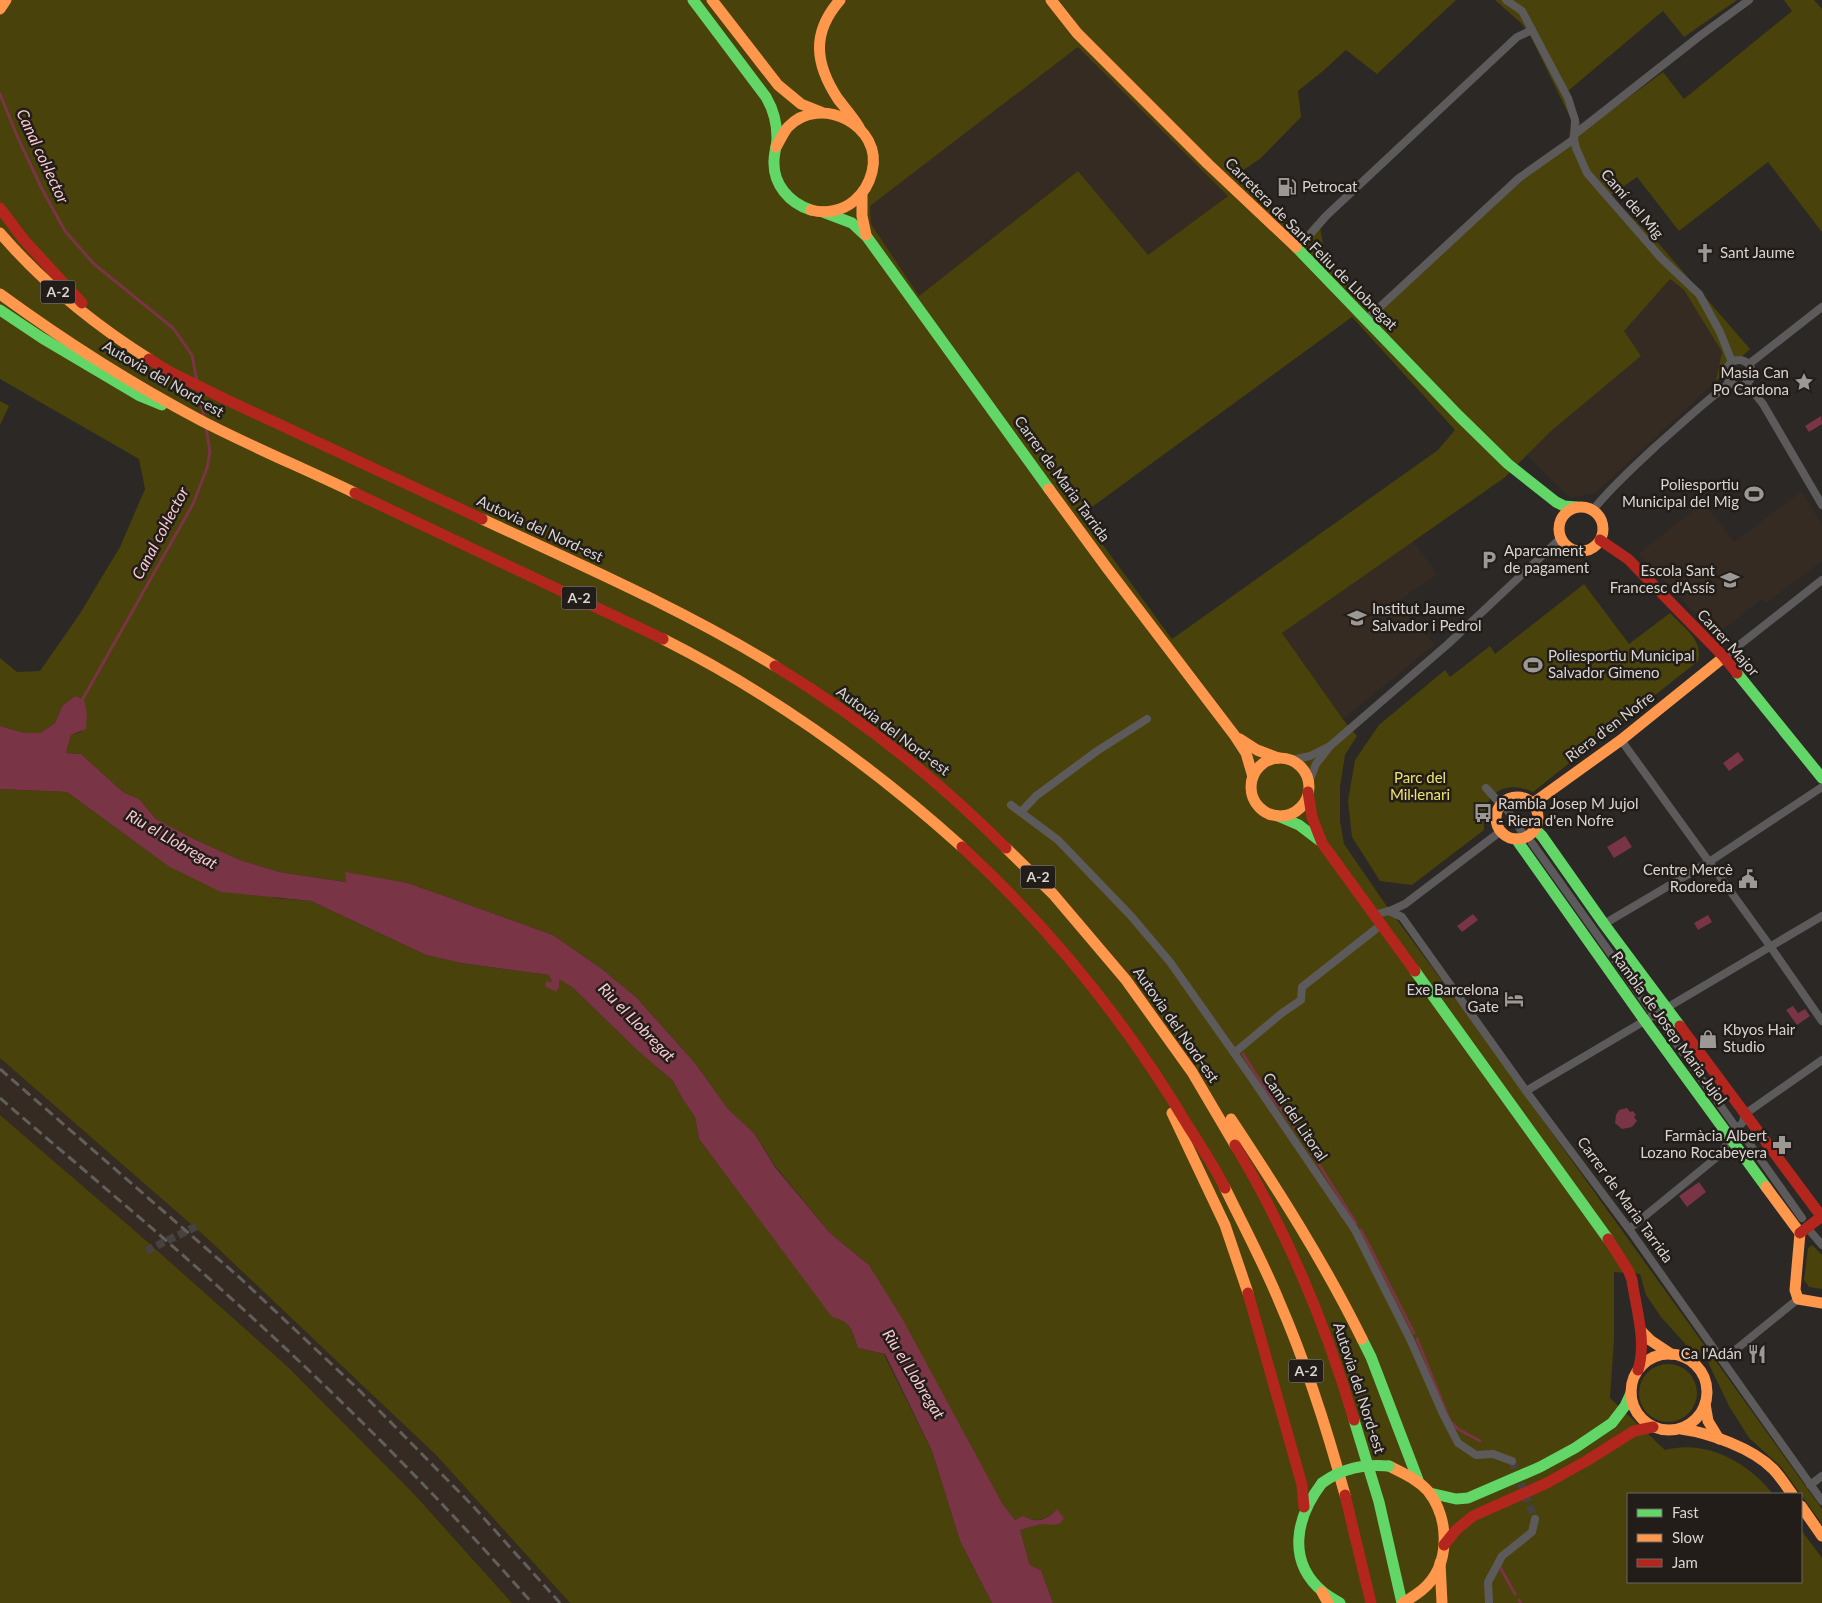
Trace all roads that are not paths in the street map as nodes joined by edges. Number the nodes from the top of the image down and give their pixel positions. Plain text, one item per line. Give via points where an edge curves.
1 (6, 0) edge
2 (693, 0) edge
3 (712, 0) edge
4 (840, 0) edge
5 (1051, 0) edge
6 (1506, 0) edge
7 (1749, 0) edge
8 (0, 10) edge
9 (1532, 30) junction
10 (823, 113) junction
11 (859, 127) junction
12 (1574, 136) junction
13 (776, 147) junction
14 (862, 194) junction
15 (0, 208) edge
16 (823, 212) junction
17 (0, 233) edge
18 (867, 237) junction
19 (1298, 248) junction
20 (0, 294) edge
21 (1822, 307) edge
22 (0, 310) edge
23 (1368, 319) junction
24 (112, 334) junction
25 (1732, 362) junction
26 (1749, 364) junction
27 (1731, 382) junction
28 (1746, 383) junction
29 (145, 393) junction
30 (1556, 502) junction
31 (1822, 505) edge
32 (1577, 507) junction
33 (1593, 510) junction
34 (1560, 522) junction
35 (1561, 538) junction
36 (1600, 540) junction
37 (1822, 580) edge
38 (1724, 657) junction
39 (1147, 718) dead end
40 (1235, 736) junction
41 (1621, 740) junction
42 (1330, 746) junction
43 (1278, 758) junction
44 (1291, 760) junction
45 (1253, 777) junction
46 (1822, 778) edge
47 (1309, 787) junction
48 (1822, 787) edge
49 (1486, 788) dead end
50 (1496, 799) dead end
51 (1532, 804) junction
52 (1011, 805) dead end
53 (1506, 808) dead end
54 (1020, 812) junction
55 (1276, 816) junction
56 (1535, 829) junction
57 (1501, 831) junction
58 (1519, 835) junction
59 (1322, 843) junction
60 (1532, 843) dead end
61 (1709, 862) junction
62 (1405, 904) junction
63 (1388, 911) junction
64 (1374, 915) junction
65 (1822, 916) edge
66 (1402, 917) junction
67 (1604, 924) junction
68 (1381, 925) junction
69 (1770, 946) junction
70 (1667, 1008) junction
71 (1649, 1017) junction
72 (1659, 1019) dead end
73 (1822, 1021) edge
74 (1175, 1045) junction
75 (1234, 1053) junction
76 (1148, 1060) junction
77 (1822, 1060) edge
78 (1526, 1092) junction
79 (1745, 1114) junction
80 (1735, 1126) dead end
81 (1742, 1133) dead end
82 (1730, 1137) junction
83 (1821, 1216) edge
84 (1802, 1218) dead end
85 (1629, 1229) junction
86 (1805, 1232) junction
87 (1822, 1245) edge
88 (1798, 1299) junction
89 (1822, 1303) edge
90 (1641, 1330) junction
91 (1672, 1354) junction
92 (1723, 1360) junction
93 (1638, 1370) junction
94 (1630, 1393) junction
95 (1705, 1404) junction
96 (1653, 1426) junction
97 (1679, 1428) junction
98 (1719, 1439) junction
99 (1512, 1461) dead end
100 (1822, 1476) edge
101 (1418, 1480) junction
102 (1810, 1485) junction
103 (1430, 1493) junction
104 (1791, 1493) edge
105 (1822, 1501) edge
106 (1304, 1507) junction
107 (1802, 1507) edge
108 (1535, 1519) dead end
109 (1822, 1536) edge
110 (1444, 1545) junction
111 (1440, 1563) junction
112 (1322, 1592) junction
113 (1328, 1603) edge
114 (1340, 1603) edge
115 (1370, 1603) edge
116 (1403, 1603) edge
117 (1442, 1603) edge
118 (1488, 1603) edge

1 - 8 main road
2 - 13 main road via 765,96 774,116
3 - 10 main road via 778,85 802,104
4 - 11 main road via 830,9 822,24 819,57 827,82
5 - 19 main road, Carretera de Sant Feliu de Llobregat via 1077,33
6 - 9 street, Camí del Mig via 1522,11
7 - 12 street
9 - 12 street, Camí del Mig via 1568,98 1575,120
9 - 19 street via 1517,37 1326,216
10 - 11 main road via 845,117
10 - 13 main road via 808,115 794,122
11 - 14 main road via 870,142 874,160 871,178
12 - 23 street via 1519,178
12 - 25 street, Camí del Mig via 1587,173 1594,183 1661,258 1699,294
13 - 16 main road via 775,172 783,191 798,205
14 - 16 main road via 845,207
14 - 18 main road via 862,216
15 - 24 main road via 24,240
16 - 18 main road via 852,223
17 - 24 main road, Autovia del Nord-est / A-2 via 25,262 68,302
18 - 40 main road, Carrer de Maria Tarrida via 1107,568
19 - 23 main road, Carretera de Sant Feliu de Llobregat
20 - 29 main road, Autovia del Nord-est / A-2 via 45,327 129,379
21 - 26 street
22 - 29 main road via 42,338
23 - 30 main road, Carretera de Sant Feliu de Llobregat via 1508,464
24 - 74 main road, Autovia del Nord-est / A-2 via 170,372 229,401 647,596 743,646 814,690 917,766 1027,866 1111,960
25 - 26 street via 1742,360
25 - 27 street via 1726,372
26 - 28 street via 1752,373
27 - 28 street
27 - 33 street via 1626,474
28 - 31 street via 1763,404
29 - 76 main road, Autovia del Nord-est / A-2 via 650,632 724,672 806,723 924,812 1004,887 1069,958
30 - 32 main road, Carretera de Sant Feliu de Llobregat
30 - 34 main road
32 - 33 main road
32 - 34 main road via 1567,511
33 - 36 main road via 1602,524
34 - 35 main road
35 - 36 main road via 1568,547 1580,551 1593,547
35 - 42 street via 1448,644
36 - 38 main road, Carrer Major via 1628,559
37 - 38 street, Riera d'en Nofre
38 - 41 main road, Riera d'en Nofre
38 - 46 main road, Carrer Major
39 - 54 street via 1036,796
40 - 43 main road, Carrer de Maria Tarrida
40 - 45 main road, Carrer de Maria Tarrida via 1246,752
41 - 51 main road, Riera d'en Nofre
41 - 61 street
42 - 44 street via 1310,756
42 - 47 street via 1315,767
43 - 44 main road
43 - 45 main road via 1262,764
44 - 47 main road via 1304,770
45 - 55 main road via 1251,790 1255,802 1264,812
47 - 55 main road via 1305,802 1297,810
47 - 59 main road via 1312,817
48 - 61 street
49 - 50 street
51 - 56 main road via 1538,816
51 - 57 main road via 1521,798 1503,803 1496,816
52 - 54 street, Camí del Litoral
53 - 58 street, Rambla de Josep Maria Jujol
54 - 75 street, Camí del Litoral via 1058,840 1131,916 1170,962
55 - 59 main road via 1299,825
56 - 58 main road via 1528,837
56 - 67 main road, Rambla de Josep Maria Jujol
57 - 58 main road via 1509,838
57 - 62 street
58 - 71 main road, Rambla de Josep Maria Jujol
59 - 64 main road
60 - 71 street, Rambla de Josep Maria Jujol
61 - 67 street
61 - 69 street
62 - 63 street
62 - 66 street
63 - 64 street
63 - 66 street
64 - 68 main road
65 - 69 street
66 - 78 street, Carrer de Maria Tarrida
67 - 70 main road, Rambla de Josep Maria Jujol
68 - 75 street via 1302,988 1300,1000
68 - 90 main road via 1622,1260 1632,1280
69 - 70 street
69 - 73 street
70 - 71 street
70 - 79 main road, Rambla de Josep Maria Jujol
71 - 78 street
71 - 82 main road, Rambla de Josep Maria Jujol
72 - 80 street, Rambla de Josep Maria Jujol
74 - 101 main road via 1245,1138 1345,1304 1371,1357
74 - 116 main road, Autovia del Nord-est / A-2 via 1262,1190 1308,1289 1334,1354 1364,1448
75 - 99 street, Camí del Litoral via 1355,1230 1458,1443 1476,1455 1493,1454
76 - 106 main road via 1235,1253 1302,1485
76 - 115 main road, Autovia del Nord-est / A-2 via 1211,1162 1258,1252 1285,1314 1348,1502
77 - 79 street
78 - 85 street, Carrer de Maria Tarrida
79 - 82 street via 1743,1122
79 - 83 main road, Rambla de Josep Maria Jujol
81 - 84 street
82 - 85 street via 1722,1153
82 - 86 main road, Rambla de Josep Maria Jujol
83 - 86 main road, Rambla de Josep Maria Jujol
85 - 92 street, Carrer de Maria Tarrida
86 - 87 street, Rambla de Josep Maria Jujol
86 - 88 main road via 1794,1290
88 - 89 main road
88 - 92 street
90 - 91 main road
90 - 93 main road
91 - 93 main road via 1653,1357
91 - 95 main road via 1690,1360 1701,1372 1706,1386
92 - 102 street, Carrer de Maria Tarrida
93 - 94 main road
94 - 96 main road via 1637,1413
94 - 103 main road via 1626,1406 1612,1423 1540,1466 1468,1498 1456,1499
95 - 97 main road via 1695,1419
95 - 98 main road via 1708,1421
96 - 97 main road via 1666,1430
96 - 110 main road via 1634,1431 1546,1483 1466,1521
97 - 98 main road
98 - 104 main road via 1767,1464
100 - 102 street
101 - 103 main road
101 - 106 main road, bridge via 1388,1466 1352,1466 1322,1483
102 - 105 street, Carrer de Maria Tarrida
103 - 110 main road via 1442,1515
106 - 112 main road via 1298,1534 1301,1558
107 - 109 main road
108 - 118 street via 1532,1532 1502,1556 1488,1582
110 - 111 main road
111 - 116 main road via 1429,1584
111 - 117 main road
112 - 113 main road
112 - 114 main road

